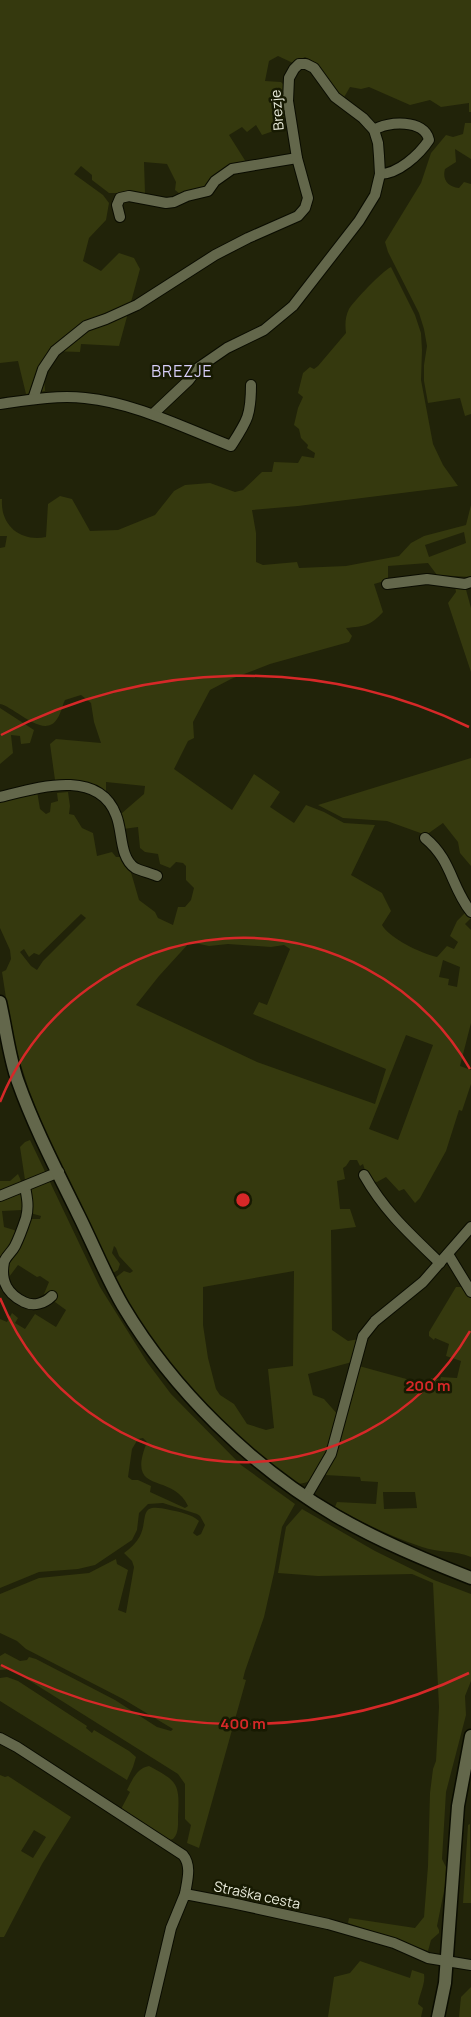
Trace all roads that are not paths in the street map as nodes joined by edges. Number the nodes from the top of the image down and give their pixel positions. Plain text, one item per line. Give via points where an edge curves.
1 (374, 130) junction
2 (297, 158) junction
3 (380, 174) junction
4 (120, 216) dead end
5 (251, 386) dead end
6 (33, 399) junction
7 (0, 404) edge
8 (153, 414) junction
9 (471, 582) edge
10 (387, 584) dead end
11 (0, 796) edge
12 (425, 838) dead end
13 (157, 876) dead end
14 (471, 912) edge
15 (0, 1002) edge
16 (59, 1172) junction
17 (364, 1175) dead end
18 (25, 1187) junction
19 (0, 1196) edge
20 (471, 1227) edge
21 (448, 1254) junction
22 (2, 1263) edge
23 (440, 1263) junction
24 (471, 1292) edge
25 (52, 1296) dead end
26 (306, 1497) junction
27 (471, 1578) edge
28 (471, 1736) edge
29 (0, 1738) edge
30 (185, 1894) junction
31 (446, 1962) junction
32 (471, 1964) edge
33 (150, 2017) edge
34 (438, 2017) edge

1 - 2 street, Brezje via 335,97 314,68 300,64 289,78 288,101
1 - 3 street
1 - 3 street via 382,124 404,124 424,130 429,140 400,168 389,174
2 - 4 street via 232,169 215,181 208,191 174,202 129,196 120,198 117,205
2 - 6 street, Brezje via 308,198 298,216 215,255 137,305 86,326 55,352 43,370
3 - 8 street via 375,196 293,306 264,330 227,348 198,368
5 - 8 street via 247,421 231,446
6 - 7 street
6 - 8 street via 83,398
9 - 10 street via 427,579
11 - 13 street via 73,784 90,788 107,800 116,815 123,850 134,867
12 - 14 street via 445,859
15 - 16 street via 18,1081
16 - 18 street
16 - 26 street via 123,1305 161,1362 236,1442
17 - 23 street via 377,1198
18 - 19 street
18 - 22 street via 27,1216 14,1248
20 - 21 street
21 - 23 street
21 - 24 street
22 - 25 street via 3,1282 14,1297 28,1304 45,1303
23 - 26 street via 423,1282 375,1321 363,1336 331,1454
26 - 27 street via 406,1552
28 - 31 street via 458,1806
29 - 30 street via 183,1855 188,1860
30 - 31 street, Straška cesta via 328,1924
30 - 33 street via 171,1928
31 - 32 street, Straška cesta
31 - 34 street

